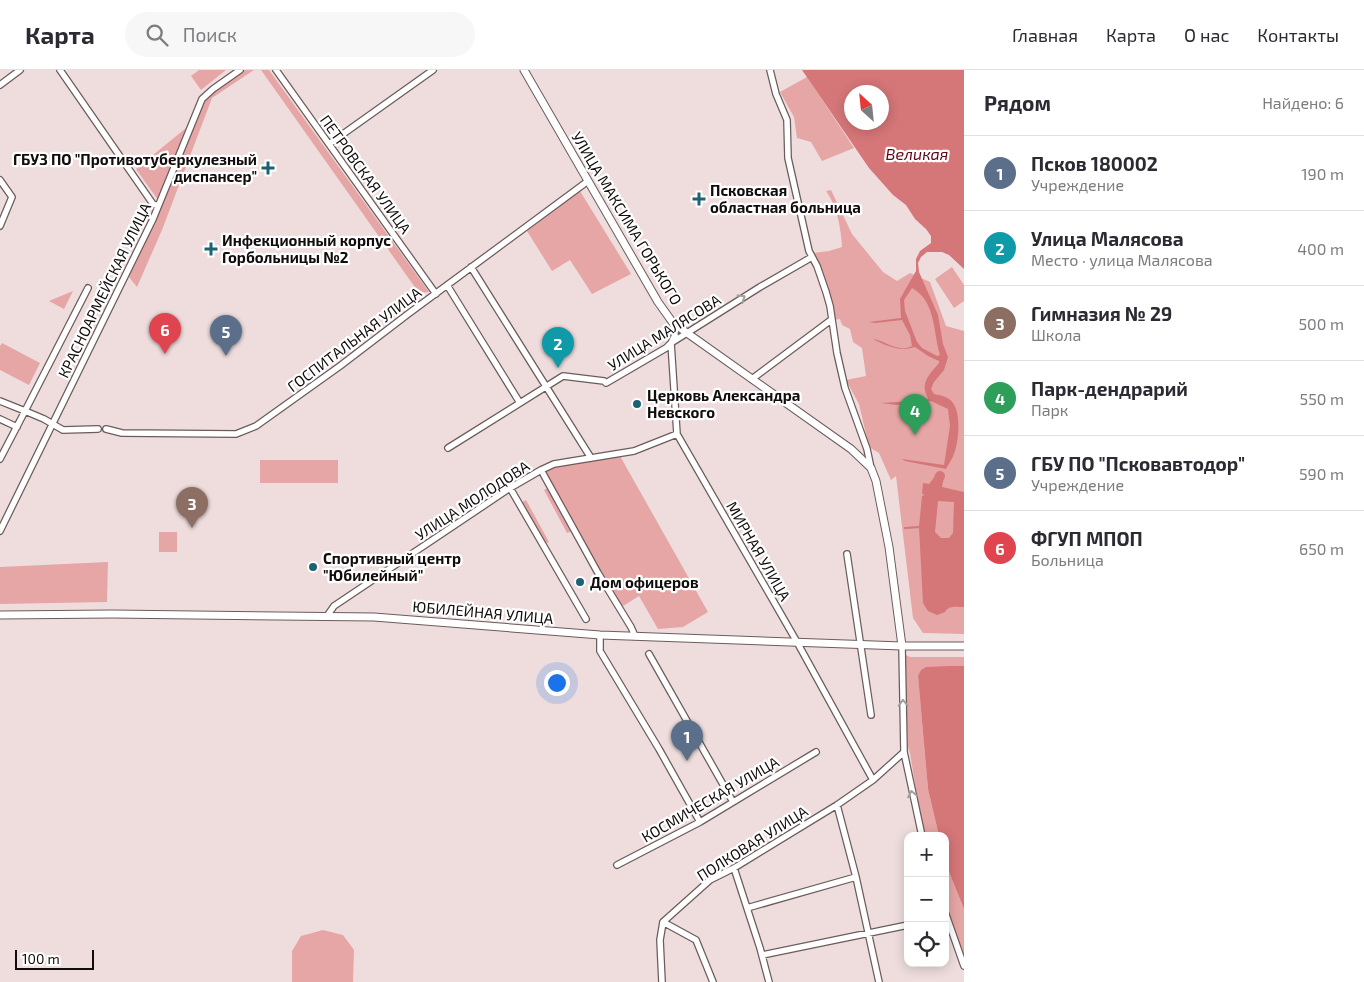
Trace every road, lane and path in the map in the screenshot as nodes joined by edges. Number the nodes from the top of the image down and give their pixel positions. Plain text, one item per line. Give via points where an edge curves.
1 (20, 70) edge
2 (60, 70) edge
3 (240, 70) edge
4 (276, 70) edge
5 (433, 70) edge
6 (524, 70) edge
7 (770, 70) edge
8 (0, 85) edge
9 (328, 144) junction
10 (0, 180) edge
11 (588, 181) junction
12 (158, 206) junction
13 (0, 226) edge
14 (812, 257) junction
15 (471, 267) junction
16 (447, 285) junction
17 (88, 288) dead end
18 (436, 294) junction
19 (831, 320) junction
20 (674, 323) junction
21 (687, 333) junction
22 (671, 343) junction
23 (752, 379) junction
24 (547, 387) junction
25 (0, 401) edge
26 (520, 403) junction
27 (25, 411) junction
28 (0, 419) edge
29 (53, 424) junction
30 (16, 428) junction
31 (98, 429) dead end
32 (106, 429) dead end
33 (676, 434) junction
34 (448, 448) dead end
35 (591, 458) junction
36 (0, 460) edge
37 (870, 468) junction
38 (541, 470) junction
39 (510, 488) junction
40 (0, 531) edge
41 (847, 554) dead end
42 (0, 615) edge
43 (327, 616) junction
44 (586, 619) dead end
45 (600, 635) junction
46 (635, 636) junction
47 (797, 642) junction
48 (861, 644) junction
49 (902, 646) junction
50 (964, 646) edge
51 (649, 654) dead end
52 (871, 715) dead end
53 (816, 752) dead end
54 (904, 752) junction
55 (873, 780) junction
56 (733, 802) junction
57 (837, 805) junction
58 (700, 822) junction
59 (921, 832) edge
60 (617, 865) dead end
61 (734, 868) junction
62 (856, 877) junction
63 (747, 908) junction
64 (663, 922) junction
65 (948, 922) edge
66 (904, 926) edge
67 (868, 934) junction
68 (762, 955) junction
69 (964, 966) edge
70 (662, 982) edge
71 (713, 982) edge
72 (769, 982) edge
73 (879, 982) edge

1 - 8 street
2 - 12 street
3 - 12 street, КРАСНОАРМЕЙСКАЯ УЛИЦА via 202,99
4 - 9 street, ПЕТРОВСКАЯ УЛИЦА
5 - 9 street
6 - 11 main road, УЛИЦА МАКСИМА ГОРЬКОГО
7 - 14 street via 787,120 788,158
9 - 18 street, ПЕТРОВСКАЯ УЛИЦА
10 - 13 street via 12,197
11 - 15 street, ГОСПИТАЛЬНАЯ УЛИЦА
11 - 20 main road, УЛИЦА МАКСИМА ГОРЬКОГО via 658,302
12 - 29 street, КРАСНОАРМЕЙСКАЯ УЛИЦА
14 - 19 street via 826,292
21 -> 14 street, УЛИЦА МАЛЯСОВА
15 - 16 street, ГОСПИТАЛЬНАЯ УЛИЦА
15 - 24 street
16 - 18 street, ГОСПИТАЛЬНАЯ УЛИЦА
16 - 26 street
17 - 27 street
18 - 32 street, ГОСПИТАЛЬНАЯ УЛИЦА via 328,375 243,432 122,433
19 - 23 street
19 - 37 street via 846,388 867,449
20 - 21 main road, УЛИЦА МАКСИМА ГОРЬКОГО
20 - 22 street, МИРНАЯ УЛИЦА via 676,335
21 - 22 street, УЛИЦА МАЛЯСОВА
21 - 23 main road, УЛИЦА МАКСИМА ГОРЬКОГО
22 - 24 street, УЛИЦА МАЛЯСОВА via 606,383 563,376
22 - 33 street, МИРНАЯ УЛИЦА
23 - 37 main road, УЛИЦА МАКСИМА ГОРЬКОГО via 851,449
24 - 26 street, УЛИЦА МАЛЯСОВА
24 - 35 street
25 - 27 street
26 - 34 street, УЛИЦА МАЛЯСОВА
27 - 29 street
27 - 30 street
28 - 30 street
29 - 31 street via 62,430
29 - 40 street, КРАСНОАРМЕЙСКАЯ УЛИЦА
30 - 36 street
33 - 35 street, УЛИЦА МОЛОДОВА via 634,451
33 - 47 street, МИРНАЯ УЛИЦА
35 - 38 street, УЛИЦА МОЛОДОВА via 554,464
37 - 49 main road via 880,497 889,547
38 - 39 street, УЛИЦА МОЛОДОВА
38 - 46 street
39 - 43 street, УЛИЦА МОЛОДОВА via 334,606
39 - 44 street
41 - 48 street
42 - 43 main road, ЮБИЛЕЙНАЯ УЛИЦА
43 - 45 main road, ЮБИЛЕЙНАЯ УЛИЦА via 374,616
45 - 46 main road, ЮБИЛЕЙНАЯ УЛИЦА
45 - 58 street via 600,651
46 - 47 main road, ЮБИЛЕЙНАЯ УЛИЦА
47 - 48 main road, ЮБИЛЕЙНАЯ УЛИЦА
47 - 55 street, МИРНАЯ УЛИЦА
48 - 49 main road, ЮБИЛЕЙНАЯ УЛИЦА
48 - 52 street
49 - 50 main road, ЮБИЛЕЙНАЯ УЛИЦА
54 -> 49 street
51 - 56 street
53 - 56 street, КОСМИЧЕСКАЯ УЛИЦА
54 - 55 street, ПОЛКОВАЯ УЛИЦА
59 -> 54 street
55 - 57 street, ПОЛКОВАЯ УЛИЦА
56 - 58 street, КОСМИЧЕСКАЯ УЛИЦА
57 - 61 street, ПОЛКОВАЯ УЛИЦА
57 - 62 street
58 - 60 street, КОСМИЧЕСКАЯ УЛИЦА
61 - 63 street
61 - 64 street, ПОЛКОВАЯ УЛИЦА via 710,880
62 - 63 street
62 - 67 street
63 - 68 street
64 - 70 street via 660,940
64 - 71 street via 696,940
65 - 69 street
66 - 67 street
67 - 68 street
67 - 73 street
68 - 72 street

